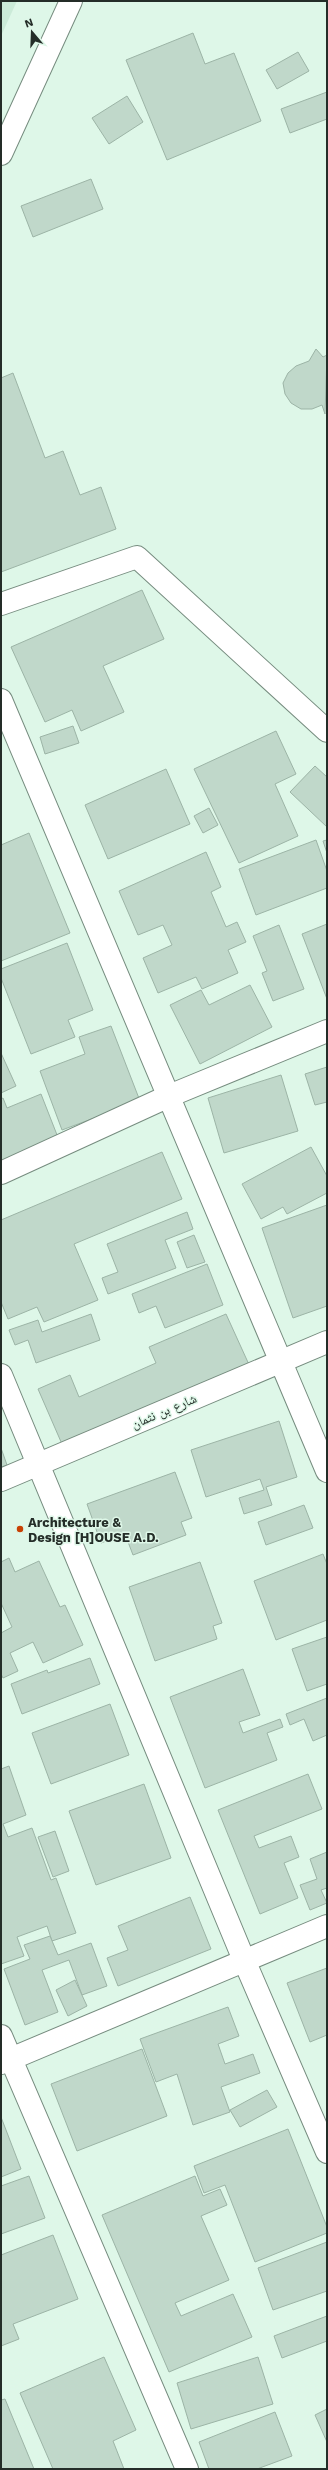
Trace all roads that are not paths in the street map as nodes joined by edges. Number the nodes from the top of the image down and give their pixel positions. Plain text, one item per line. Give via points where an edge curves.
1 (71, 1) edge
2 (1, 154) edge
3 (1, 604) edge
4 (1, 700) edge
5 (327, 731) edge
6 (327, 1030) edge
7 (169, 1096) junction
8 (1, 1173) edge
9 (327, 1342) edge
10 (281, 1361) junction
11 (1, 1375) edge
12 (38, 1464) junction
13 (327, 1471) edge
14 (1, 1480) edge
15 (327, 1926) edge
16 (244, 1960) junction
17 (1, 2036) edge
18 (6, 2061) edge
19 (327, 2152) edge
20 (187, 2469) edge

1 - 2 street
3 - 5 street via 137,557
4 - 7 street
6 - 7 street
7 - 8 street
7 - 10 street
9 - 10 street, شارع بن نثمان
10 - 12 street, شارع بن نثمان
10 - 13 street
11 - 12 street
12 - 14 street, شارع بن نثمان
12 - 16 street
15 - 16 street
16 - 18 street
16 - 19 street
17 - 18 street
18 - 20 street

